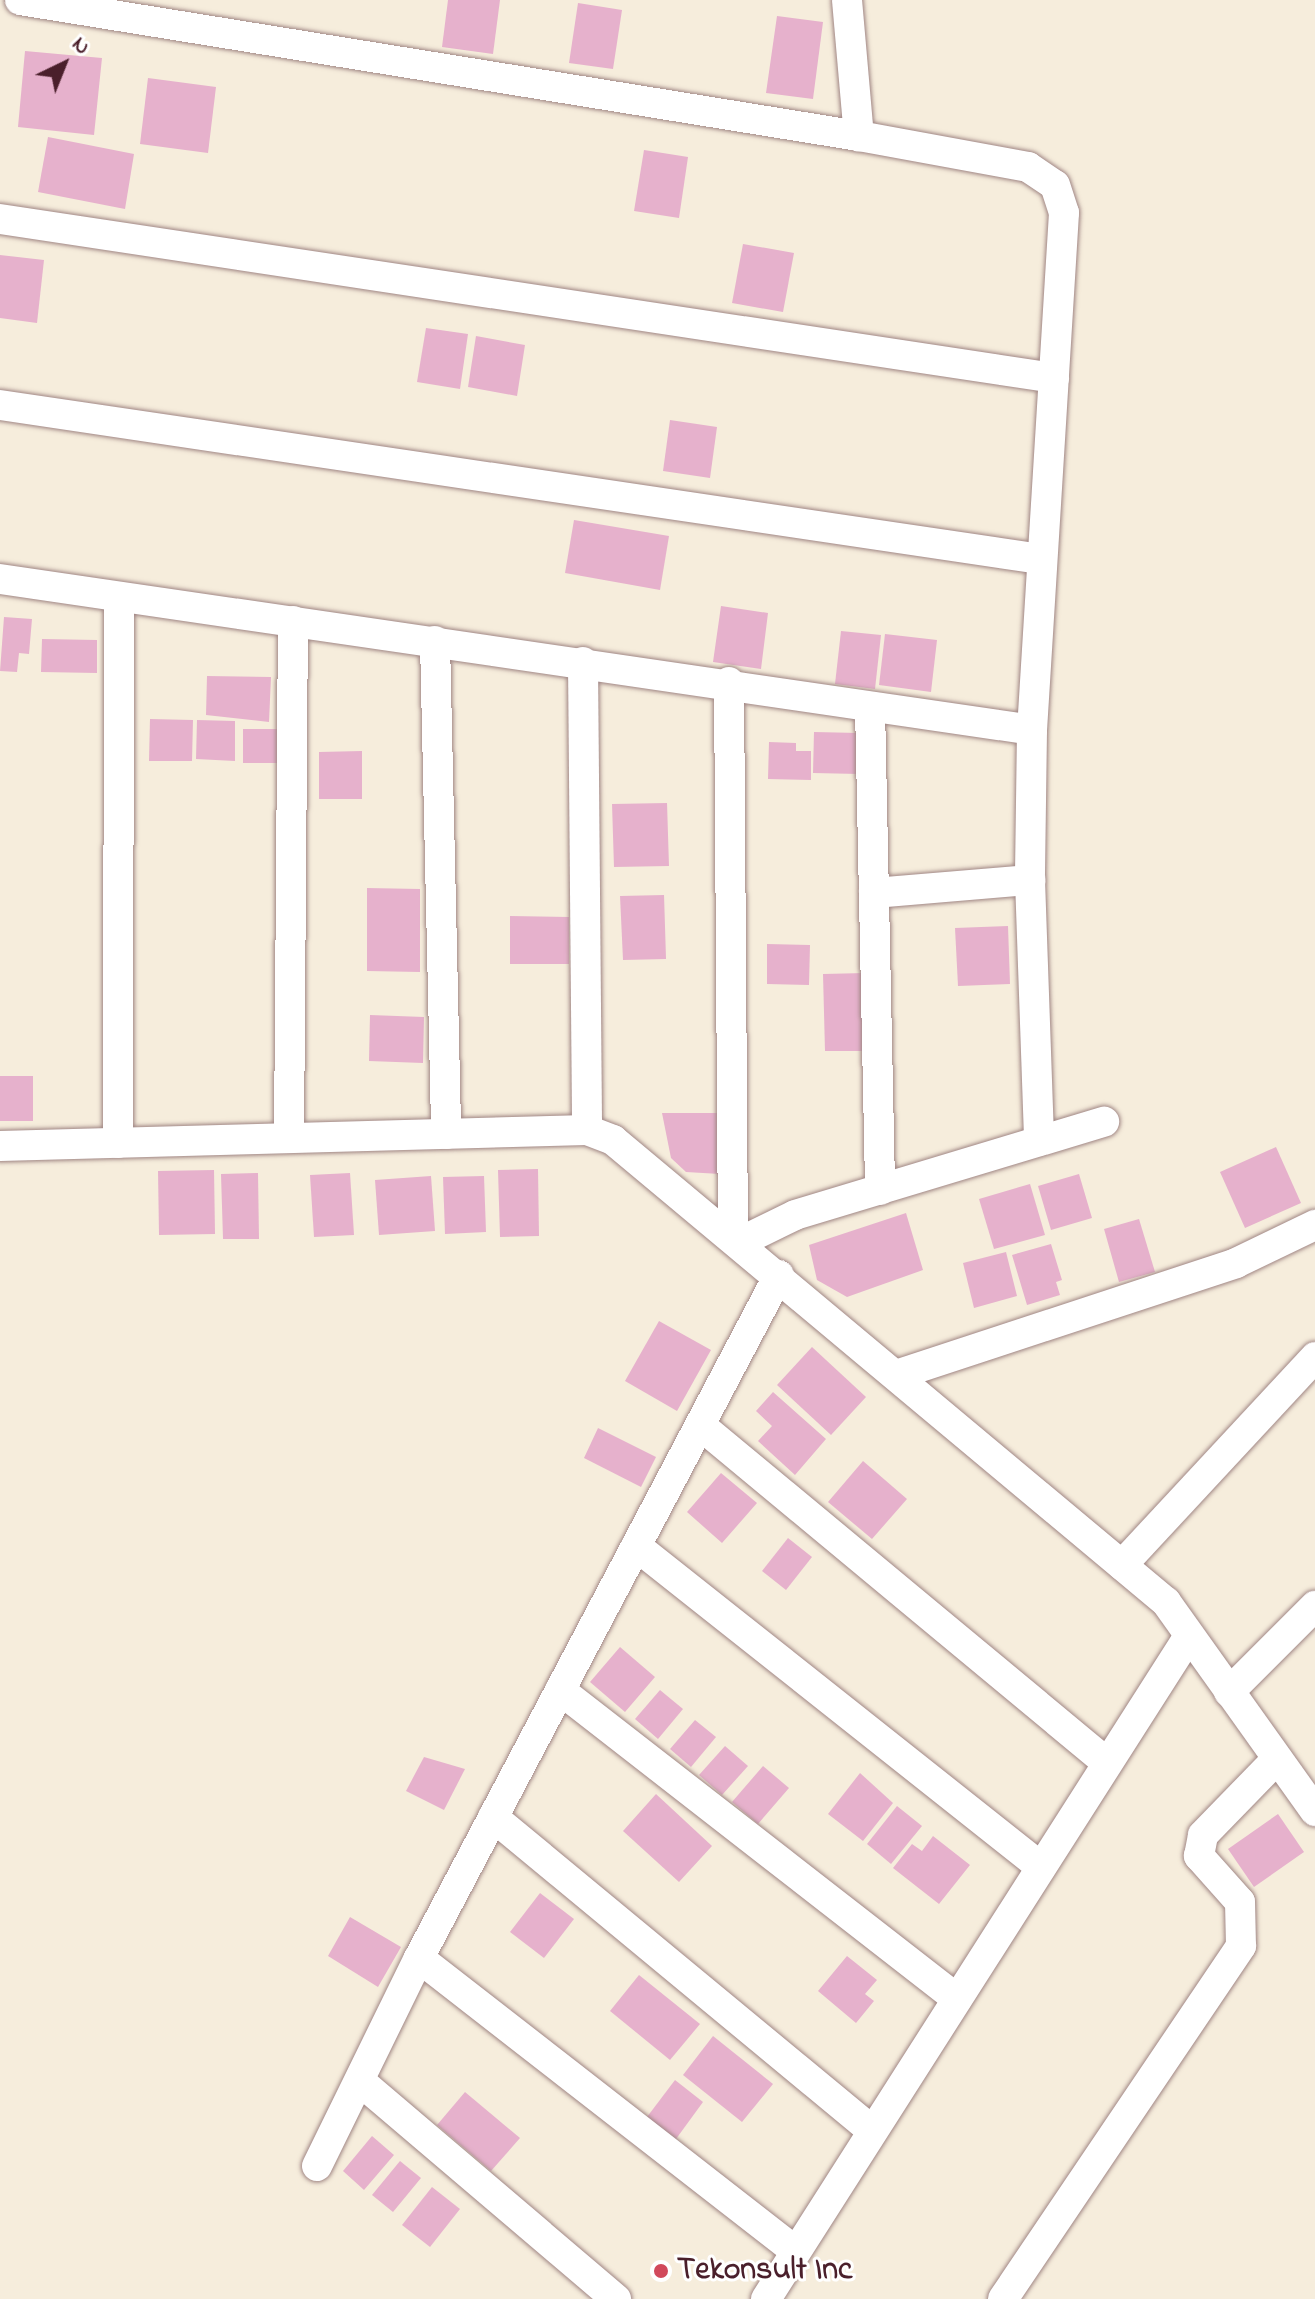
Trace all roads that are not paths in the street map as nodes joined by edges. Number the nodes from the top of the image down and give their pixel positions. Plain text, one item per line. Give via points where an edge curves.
1 (20, 0) edge
2 (847, 0) edge
3 (859, 136) junction
4 (0, 219) edge
5 (1054, 378) junction
6 (0, 405) edge
7 (1040, 559) junction
8 (0, 579) edge
9 (119, 597) junction
10 (293, 621) junction
11 (435, 641) junction
12 (583, 662) junction
13 (729, 682) junction
14 (870, 707) junction
15 (1032, 730) junction
16 (1030, 880) junction
17 (874, 893) junction
18 (1104, 1122) dead end
19 (587, 1130) junction
20 (446, 1134) junction
21 (289, 1138) junction
22 (1039, 1141) junction
23 (118, 1143) junction
24 (0, 1146) edge
25 (880, 1190) junction
26 (1315, 1225) edge
27 (737, 1239) junction
28 (779, 1275) junction
29 (1315, 1357) edge
30 (896, 1375) junction
31 (700, 1425) junction
32 (636, 1546) junction
33 (1122, 1565) junction
34 (1315, 1606) edge
35 (1189, 1636) junction
36 (560, 1690) junction
37 (1229, 1692) junction
38 (1277, 1759) junction
39 (1106, 1762) junction
40 (1315, 1811) edge
41 (493, 1817) junction
42 (1041, 1867) junction
43 (419, 1958) junction
44 (957, 1999) junction
45 (361, 2082) junction
46 (872, 2131) junction
47 (317, 2166) dead end
48 (796, 2251) junction
49 (616, 2299) edge
50 (766, 2299) edge
51 (1003, 2299) edge

1 - 3 street
2 - 3 street
3 - 5 street via 1028,167 1055,185 1064,213
4 - 5 street
5 - 7 street
6 - 7 street
7 - 15 street
8 - 9 street
9 - 10 street
9 - 23 street
10 - 11 street
10 - 21 street
11 - 12 street
11 - 20 street
12 - 13 street
12 - 19 street
13 - 14 street
13 - 27 street
14 - 15 street
14 - 17 street
15 - 16 street
16 - 17 street
16 - 22 street
17 - 25 street
18 - 22 street
19 - 20 street
19 - 27 street via 613,1140
20 - 21 street
21 - 23 street
22 - 25 street
23 - 24 street
25 - 27 street
26 - 30 street via 1236,1263
27 - 28 street
28 - 30 street
28 - 31 street
29 - 33 street
30 - 33 street
31 - 32 street
31 - 39 street
32 - 36 street
32 - 42 street
33 - 35 street via 1166,1602
34 - 37 street
35 - 37 street
35 - 39 street
36 - 41 street
36 - 44 street
37 - 38 street
38 - 40 street
38 - 51 street via 1203,1835 1199,1856 1240,1902 1241,1946
39 - 42 street
41 - 43 street
41 - 46 street
42 - 44 street
43 - 45 street
43 - 48 street
44 - 46 street
45 - 47 street
45 - 49 street
46 - 48 street
48 - 50 street

